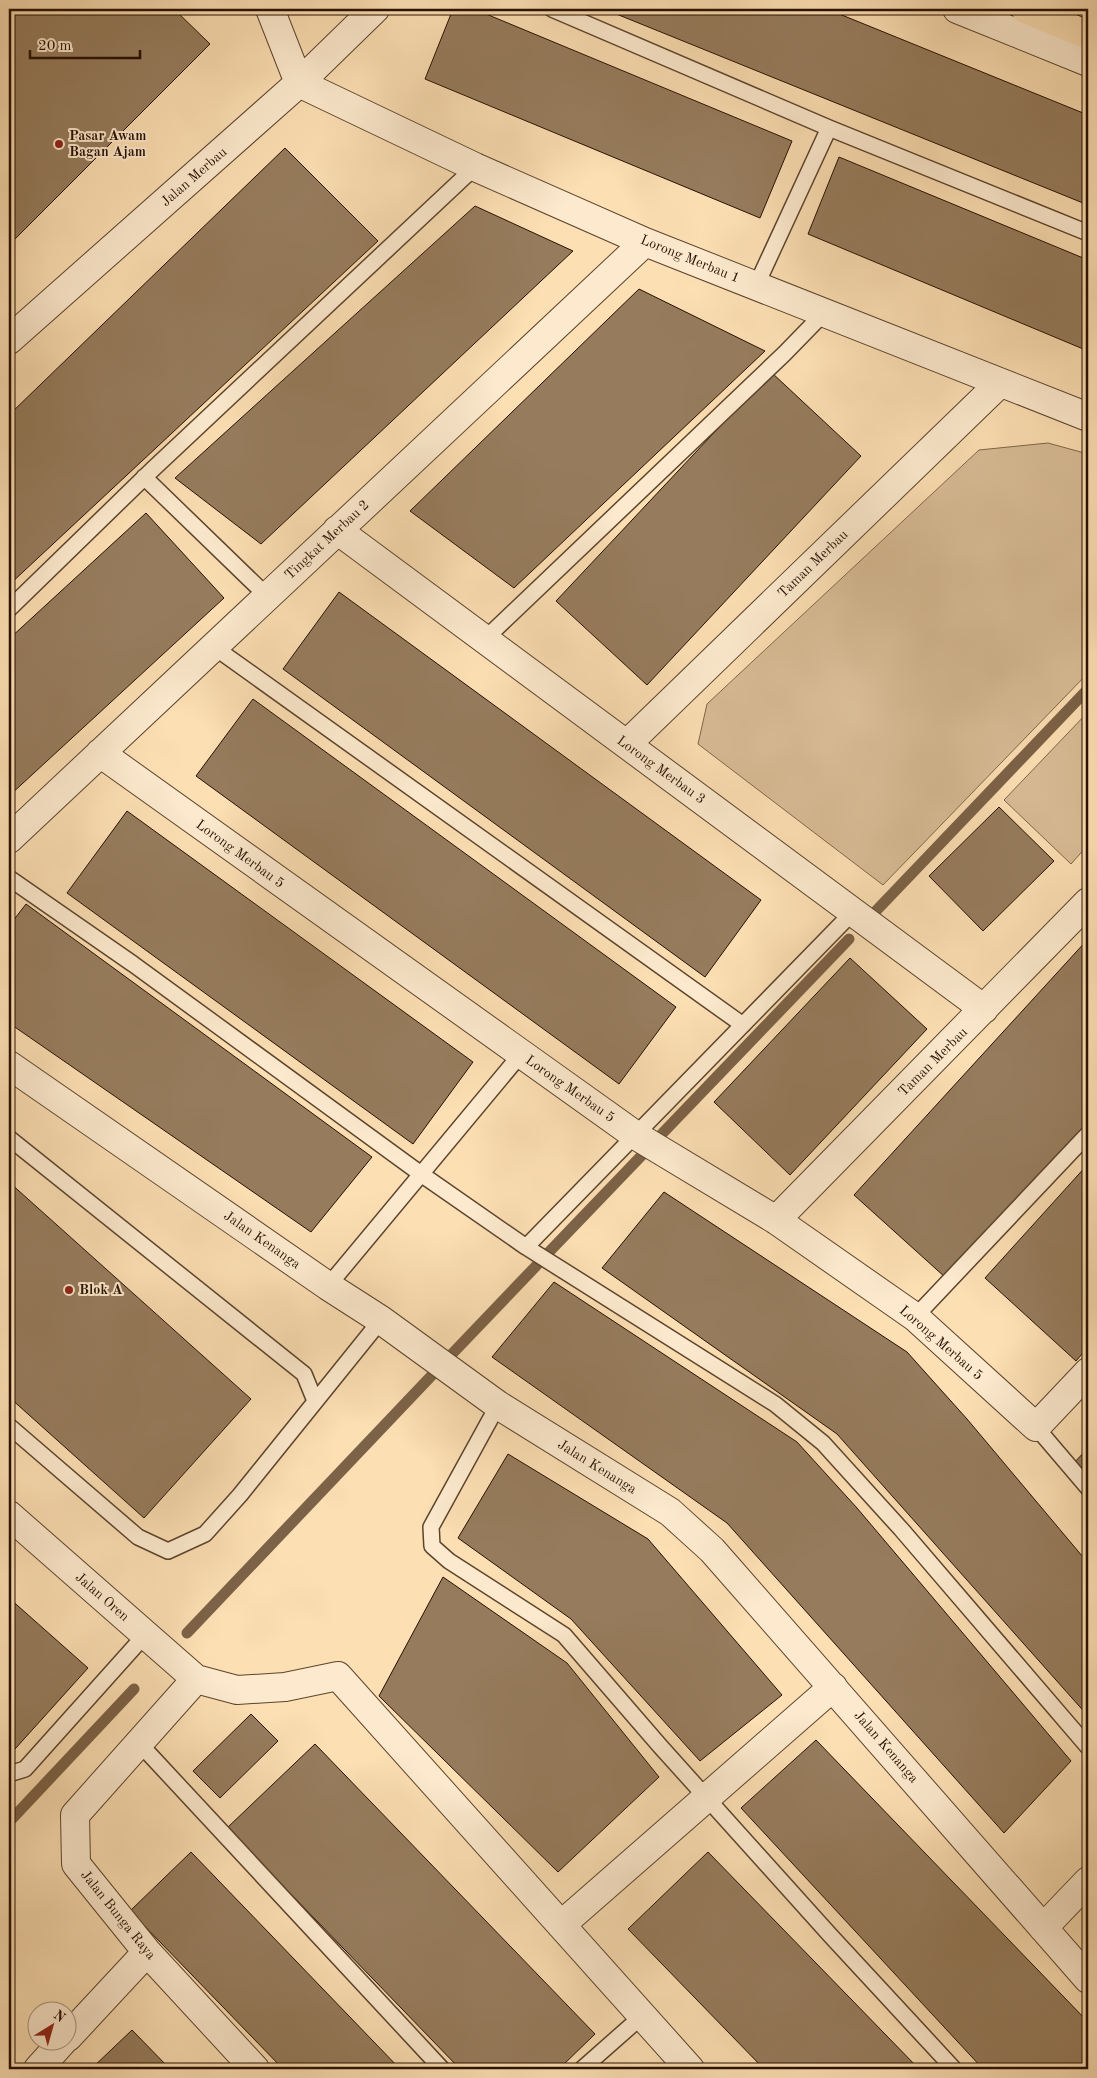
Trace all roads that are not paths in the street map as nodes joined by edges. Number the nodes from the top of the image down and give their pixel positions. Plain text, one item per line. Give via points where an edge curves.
1 (270, 9) edge
2 (375, 9) edge
3 (552, 9) edge
4 (957, 9) edge
5 (1024, 9) edge
6 (1088, 36) edge
7 (1088, 62) edge
8 (299, 83) junction
9 (829, 128) junction
10 (475, 167) junction
11 (1088, 233) edge
12 (645, 242) junction
13 (756, 286) junction
14 (824, 314) junction
15 (9, 340) edge
16 (1000, 383) junction
17 (1088, 417) edge
18 (144, 477) junction
19 (337, 530) junction
20 (267, 596) junction
21 (9, 609) edge
22 (484, 640) junction
23 (214, 647) junction
24 (627, 744) junction
25 (100, 753) junction
26 (9, 839) edge
27 (9, 878) edge
28 (1088, 902) edge
29 (853, 912) junction
30 (984, 1009) junction
31 (742, 1025) junction
32 (522, 1054) junction
33 (9, 1065) edge
34 (1088, 1134) edge
35 (635, 1135) junction
36 (9, 1138) edge
37 (421, 1174) junction
38 (776, 1220) junction
39 (526, 1247) junction
40 (328, 1286) junction
41 (915, 1317) junction
42 (381, 1320) junction
43 (1088, 1372) edge
44 (315, 1401) junction
45 (498, 1405) junction
46 (9, 1426) edge
47 (1036, 1427) junction
48 (1088, 1488) edge
49 (9, 1515) edge
50 (145, 1635) junction
51 (196, 1679) junction
52 (833, 1687) junction
53 (140, 1744) junction
54 (1088, 1747) edge
55 (9, 1774) edge
56 (708, 1797) junction
57 (1088, 1881) edge
58 (561, 1925) junction
59 (1044, 1928) junction
60 (146, 1952) junction
61 (1088, 1979) edge
62 (642, 2016) junction
63 (78, 2026) edge
64 (55, 2050) edge
65 (38, 2069) edge
66 (255, 2069) edge
67 (442, 2069) edge
68 (582, 2069) edge
69 (690, 2069) edge
70 (954, 2069) edge

1 - 8 street
2 - 8 street, Jalan Merbau
3 - 9 lane
4 - 7 street
5 - 6 highway
8 - 10 street, Lorong Merbau 1
8 - 15 street, Jalan Merbau
9 - 11 lane
9 - 13 lane
10 - 12 street, Lorong Merbau 1
10 - 18 lane
12 - 13 street, Lorong Merbau 1
12 - 19 street, Tingkat Merbau 2
13 - 14 street, Lorong Merbau 1
14 - 16 street, Lorong Merbau 1
14 - 22 lane
16 - 17 street, Lorong Merbau 1
16 - 24 street, Taman Merbau
18 - 20 lane
18 - 21 lane
19 - 20 street, Tingkat Merbau 2
19 - 22 street, Lorong Merbau 3
20 - 23 street, Tingkat Merbau 2
22 - 24 street, Lorong Merbau 3
23 - 25 street, Tingkat Merbau 2
23 - 31 lane
24 - 29 street, Lorong Merbau 3
25 - 26 street, Tingkat Merbau 2
25 - 32 street, Lorong Merbau 5
27 - 37 lane
28 - 30 street, Taman Merbau
29 - 30 street, Lorong Merbau 3
29 - 31 lane
30 - 38 street, Taman Merbau
31 - 35 lane
32 - 35 street, Lorong Merbau 5
32 - 37 lane
33 - 40 street, Jalan Kenanga
34 - 41 lane
35 - 38 street, Lorong Merbau 5
35 - 39 lane
36 - 44 lane via 304,1374
37 - 39 lane
37 - 40 lane
38 - 41 street, Lorong Merbau 5
39 - 54 lane via 775,1404 823,1443
40 - 42 street, Jalan Kenanga
41 - 47 street, Lorong Merbau 5
42 - 44 lane
42 - 45 street, Jalan Kenanga
43 - 47 street
44 - 46 lane via 205,1534 168,1552 138,1537
45 - 52 street, Jalan Kenanga via 670,1512 712,1550
45 - 56 lane via 431,1527 432,1546 449,1561 564,1635
47 - 48 lane
49 - 50 street, Jalan Oren
50 - 51 street, Jalan Oren
50 - 55 lane via 25,1769
51 - 53 street, Jalan Bunga Raya
51 - 58 street via 237,1690 285,1687 338,1676
52 - 56 street
52 - 59 street, Jalan Kenanga
53 - 60 street, Jalan Bunga Raya via 75,1815 76,1864
53 - 67 lane
56 - 58 street
56 - 70 lane
57 - 59 street
58 - 62 street
59 - 61 street, Jalan Kenanga
60 - 63 street
60 - 66 street, Jalan Bunga Raya
62 - 68 lane
62 - 69 street
64 - 65 street

